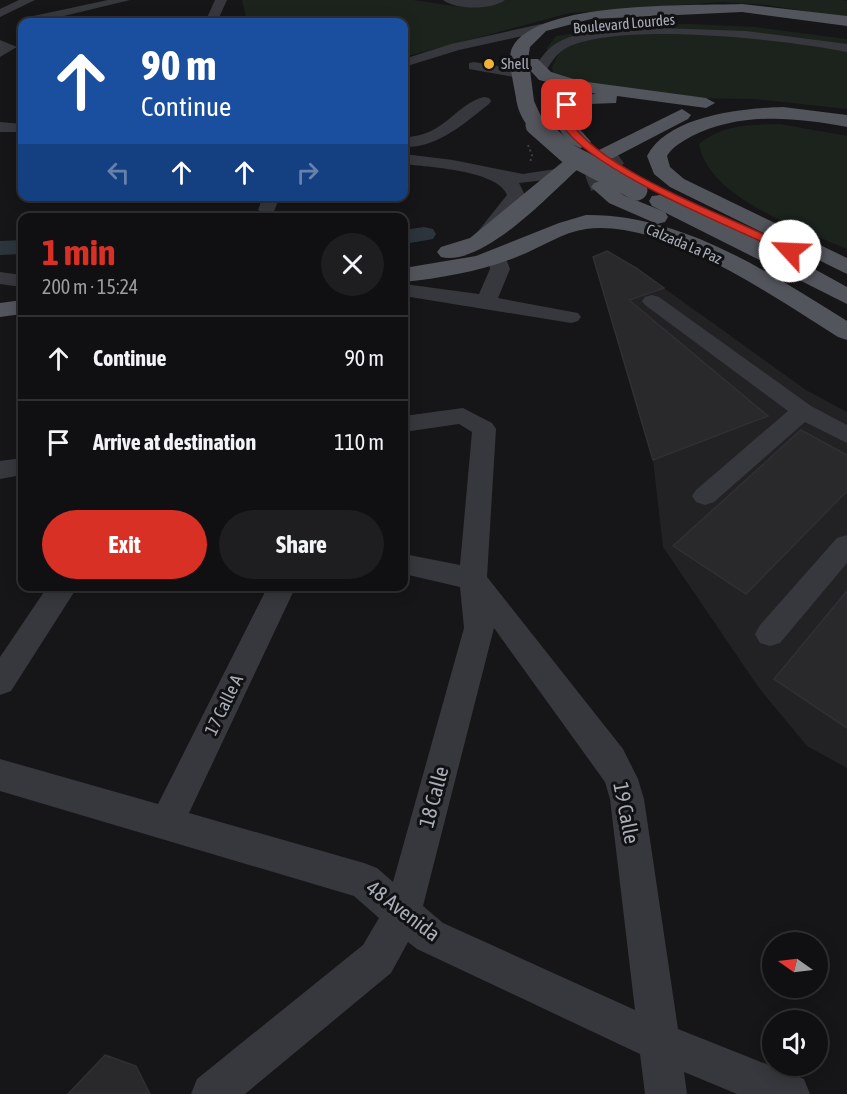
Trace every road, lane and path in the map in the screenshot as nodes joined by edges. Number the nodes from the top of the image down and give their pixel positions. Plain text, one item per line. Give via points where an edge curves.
1 (22, 0) edge
2 (29, 0) edge
3 (87, 0) edge
4 (124, 0) edge
5 (221, 0) edge
6 (449, 0) edge
7 (499, 0) edge
8 (0, 11) edge
9 (54, 16) junction
10 (45, 18) edge
11 (213, 18) edge
12 (797, 18) junction
13 (847, 21) edge
14 (541, 28) junction
15 (847, 30) edge
16 (0, 44) edge
17 (847, 48) edge
18 (0, 53) edge
19 (408, 62) edge
20 (408, 62) edge
21 (474, 63) dead end
22 (525, 66) junction
23 (480, 81) dead end
24 (484, 101) dead end
25 (737, 110) junction
26 (847, 114) edge
27 (538, 119) junction
28 (847, 121) edge
29 (0, 127) edge
30 (18, 128) edge
31 (18, 142) edge
32 (0, 143) edge
33 (410, 143) edge
34 (600, 151) junction
35 (408, 160) edge
36 (572, 169) junction
37 (483, 171) junction
38 (511, 177) junction
39 (602, 187) dead end
40 (644, 188) junction
41 (478, 243) junction
42 (503, 255) junction
43 (435, 256) junction
44 (408, 260) edge
45 (847, 267) edge
46 (408, 273) edge
47 (0, 278) edge
48 (18, 280) edge
49 (847, 281) edge
50 (408, 291) edge
51 (847, 297) edge
52 (652, 301) dead end
53 (486, 302) junction
54 (18, 308) edge
55 (0, 310) edge
56 (847, 311) edge
57 (571, 317) dead end
58 (18, 320) edge
59 (0, 322) edge
60 (847, 332) edge
61 (803, 411) junction
62 (408, 423) edge
63 (847, 435) edge
64 (18, 468) edge
65 (0, 470) edge
66 (705, 496) dead end
67 (847, 544) edge
68 (408, 565) edge
69 (473, 579) junction
70 (61, 591) edge
71 (280, 591) edge
72 (770, 634) dead end
73 (0, 682) edge
74 (0, 774) edge
75 (167, 823) junction
76 (403, 913) junction
77 (659, 1042) junction
78 (212, 1094) edge
79 (666, 1094) edge
80 (789, 1094) edge

1 - 8 street
2 - 8 street
3 - 9 street
4 - 9 street
5 - 11 street
6 - 7 street via 481,4
9 - 10 street
12 - 13 main road, Boulevard Lourdes
12 - 14 main road, Boulevard Lourdes via 742,8 572,18
12 - 15 main road, Boulevard Lourdes
12 - 22 main road, Boulevard Lourdes via 723,17 591,24 547,36
14 - 19 street
14 - 22 main road, Boulevard Lourdes via 523,44
16 - 18 street via 10,47
17 - 22 street via 746,34 609,35 562,45
20 - 22 street via 502,47
21 - 22 street
22 - 23 street
22 - 25 main road via 587,88
22 - 27 main road
24 - 33 street via 428,140
25 - 26 main road via 774,105
25 - 28 main road
25 - 34 main road via 680,122
25 - 45 main road via 695,126 660,149 657,156 661,170 692,191
27 - 38 path via 520,117 531,163
27 - 40 main road, bridge via 557,147 575,160
29 - 30 street
31 - 32 street
34 - 34 main road via 564,120 563,111 571,103 609,99 631,105 641,114 639,125
34 - 40 main road
35 - 37 street
36 - 38 street via 533,178
36 - 41 main road
36 - 43 main road via 501,240 466,255
37 - 38 street
37 - 41 street via 508,183 516,192
39 - 56 main road via 616,199
40 - 49 main road via 810,260
40 - 51 main road
41 - 43 main road
42 - 46 main road, Calzada La Paz via 459,267
42 - 53 street
42 - 60 main road, Calzada La Paz via 586,222 621,222 654,230 783,292
43 - 44 main road
47 - 48 street
50 - 53 street
52 - 61 street
53 - 57 street
54 - 55 main road
58 - 59 main road
61 - 63 street
61 - 66 street
62 - 69 street, 18 Calle via 463,416 484,429
64 - 65 street
67 - 72 street
68 - 69 street
69 - 76 street, 18 Calle via 479,628
69 - 77 street, 19 Calle via 611,760 621,779 627,799
70 - 73 street
71 - 75 street, 17 Calle A
74 - 75 street, 48 Avenida
75 - 76 street, 48 Avenida via 364,881
76 - 77 street, 48 Avenida via 430,936
76 - 78 street, 18 Calle via 377,959
77 - 79 street, 19 Calle
77 - 80 street, 48 Avenida

